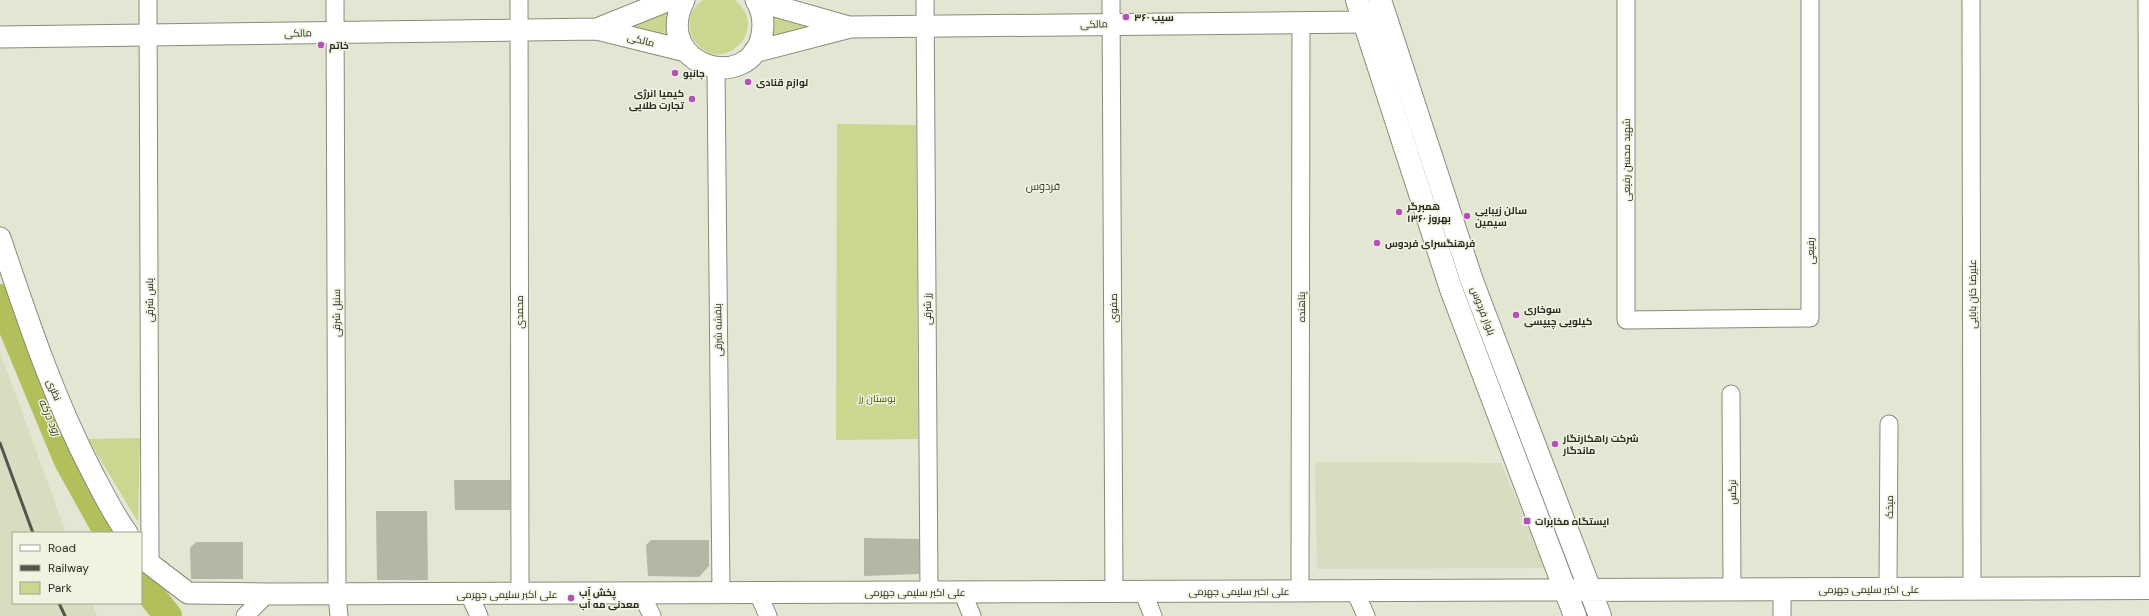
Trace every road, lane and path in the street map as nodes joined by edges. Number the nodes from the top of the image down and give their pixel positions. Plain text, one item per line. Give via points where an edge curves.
1 (148, 0) edge
2 (335, 0) edge
3 (519, 0) edge
4 (669, 0) edge
5 (684, 0) edge
6 (756, 0) edge
7 (925, 0) edge
8 (1111, 0) edge
9 (1357, 0) edge
10 (1626, 0) edge
11 (1810, 0) edge
12 (1971, 0) edge
13 (2147, 0) edge
14 (1383, 10) edge
15 (1301, 22) junction
16 (1363, 22) junction
17 (1111, 24) junction
18 (925, 26) junction
19 (850, 27) junction
20 (597, 29) junction
21 (519, 30) junction
22 (335, 33) junction
23 (147, 35) junction
24 (0, 37) edge
25 (686, 51) junction
26 (754, 52) junction
27 (716, 68) junction
28 (0, 238) edge
29 (1626, 320) joint
30 (1731, 394) dead end
31 (1889, 424) dead end
32 (126, 532) edge
33 (145, 558) edge
34 (2149, 588) edge
35 (1888, 589) junction
36 (1972, 589) junction
37 (1564, 590) junction
38 (1589, 590) junction
39 (1732, 590) junction
40 (1782, 590) junction
41 (1143, 591) junction
42 (1300, 591) junction
43 (1355, 591) junction
44 (929, 592) junction
45 (962, 592) junction
46 (1114, 592) junction
47 (520, 593) junction
48 (641, 593) junction
49 (721, 593) junction
50 (758, 593) junction
51 (266, 594) junction
52 (337, 594) junction
53 (469, 594) junction
54 (245, 616) edge
55 (339, 616) edge
56 (479, 616) edge
57 (652, 616) edge
58 (768, 616) edge
59 (972, 616) edge
60 (1153, 616) edge
61 (1366, 616) edge
62 (1575, 616) edge
63 (1600, 616) edge
64 (1782, 616) edge

1 - 23 street, یاس شرقی
2 - 22 street, سنبل شرقی
3 - 21 street, محمدی
4 - 20 street, مالکی
5 - 25 street via 678,12 676,26 679,40
6 - 19 street, مالکی
6 - 26 street via 762,13 764,27 761,40
7 - 18 street, رز شرقی
8 - 17 street, صفوی
9 - 16 main road
10 - 29 street, شهید محسن رفیعی
11 - 29 street, رفیعی via 1810,318
12 - 36 street, علیرضا خان بابایی
13 - 34 street
14 - 16 street, مالکی
14 - 38 main road, بلوار فردوس via 1472,281
15 - 16 street, مالکی
15 - 17 street, مالکی
15 - 42 street, پناهنده
16 - 37 main road via 1451,290
17 - 18 street, مالکی
17 - 46 street, صفوی
18 - 19 street, مالکی
18 - 44 street, رز شرقی
19 - 26 street, مالکی
20 - 21 street, مالکی
20 - 25 street, مالکی
21 - 22 street, مالکی
21 - 47 street, محمدی
22 - 23 street, مالکی
22 - 52 street, سنبل شرقی
23 - 24 street, مالکی
23 - 33 street, یاس شرقی
25 - 27 street via 704,65
26 - 27 street via 744,62
27 - 49 street, بنفشه شرقی
28 - 32 street, نظری via 39,354 76,441
30 - 39 street, نرگس
31 - 35 street, میخک
33 - 51 street via 188,593
34 - 36 main road, علی اکبر سلیمی جهرمی
35 - 36 main road, علی اکبر سلیمی جهرمی
35 - 40 main road, علی اکبر سلیمی جهرمی
37 - 38 main road, علی اکبر سلیمی جهرمی
37 - 43 street, علی اکبر سلیمی جهرمی
37 - 62 main road
38 - 39 main road, علی اکبر سلیمی جهرمی
38 - 63 main road, بلوار فردوس
39 - 40 main road, علی اکبر سلیمی جهرمی
40 - 64 street
41 - 42 street, علی اکبر سلیمی جهرمی
41 - 46 street, علی اکبر سلیمی جهرمی
41 - 60 street
42 - 43 street, علی اکبر سلیمی جهرمی
43 - 61 street
44 - 45 street, علی اکبر سلیمی جهرمی
44 - 50 street, علی اکبر سلیمی جهرمی
45 - 46 street, علی اکبر سلیمی جهرمی
45 - 59 street
47 - 48 street, علی اکبر سلیمی جهرمی
47 - 53 street, علی اکبر سلیمی جهرمی
48 - 49 street, علی اکبر سلیمی جهرمی
48 - 57 street
49 - 50 street, علی اکبر سلیمی جهرمی
50 - 58 street
51 - 52 street, علی اکبر سلیمی جهرمی
51 - 54 street
52 - 53 street, علی اکبر سلیمی جهرمی
52 - 55 street, سنبل شرقی
53 - 56 street

